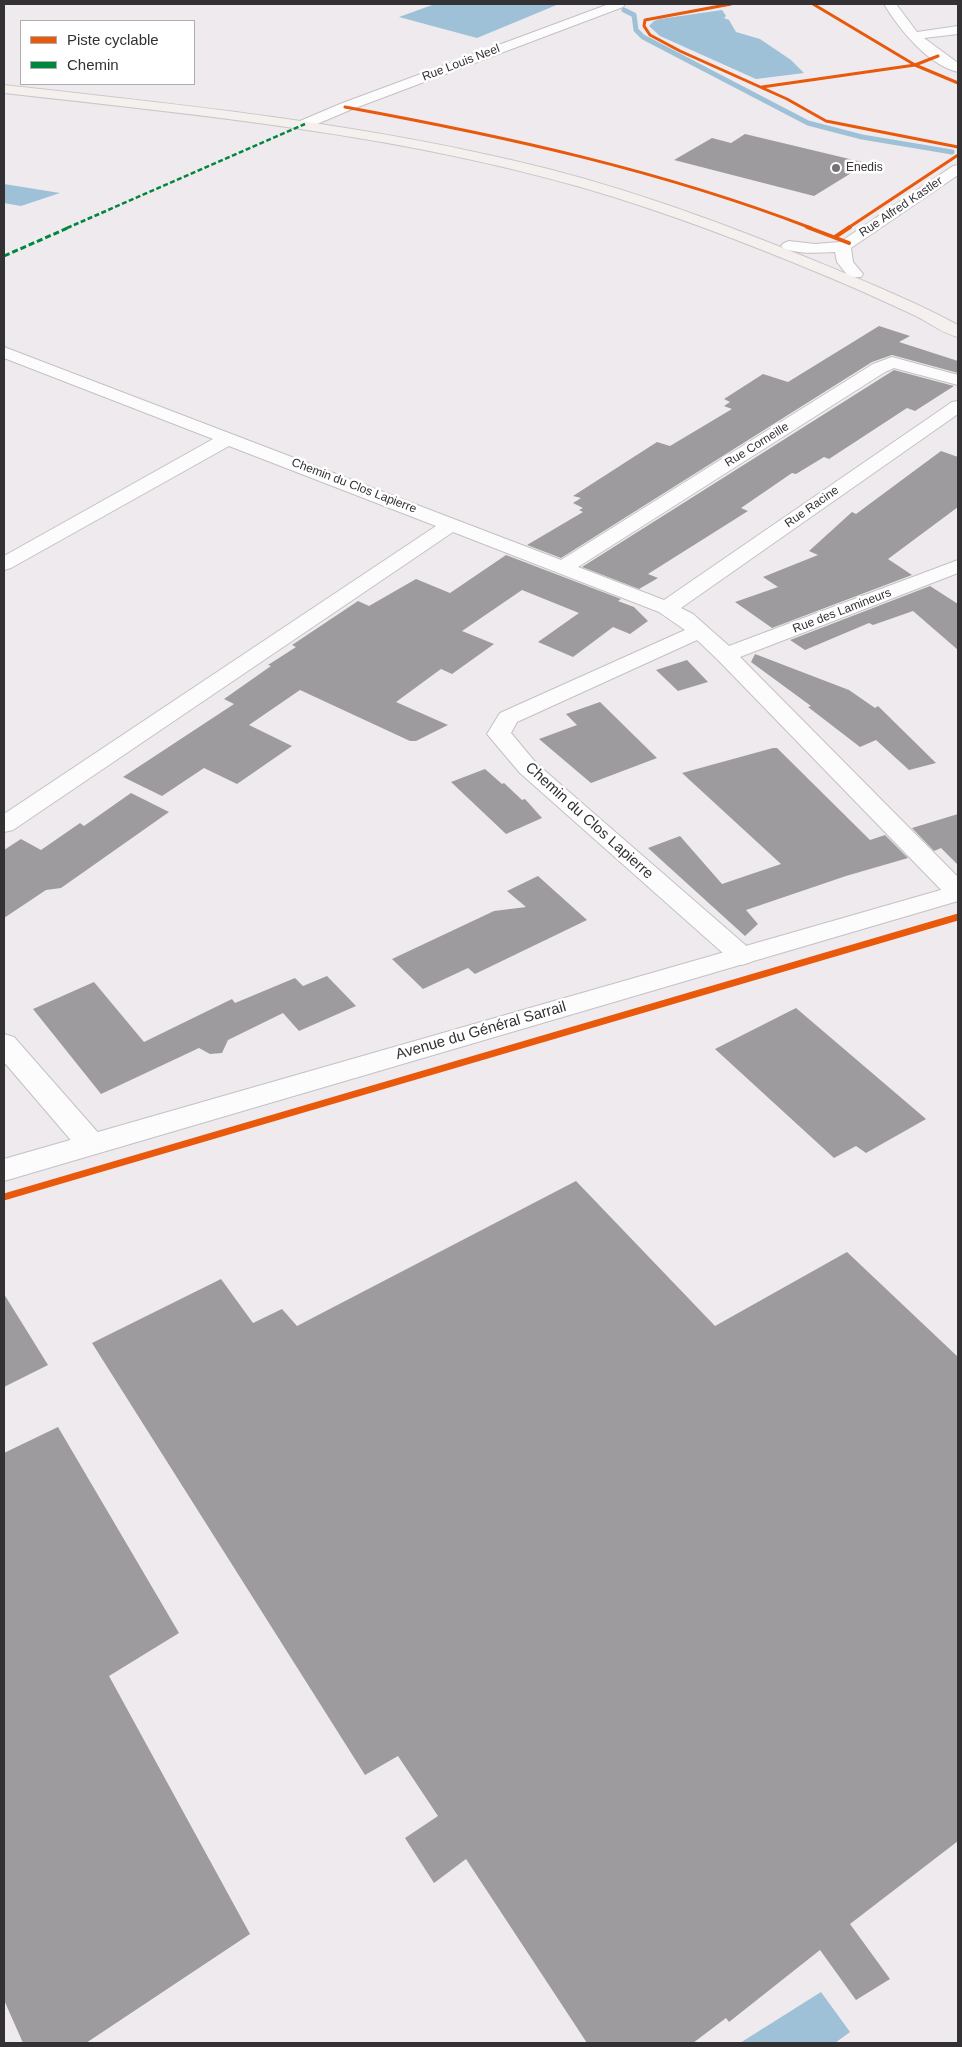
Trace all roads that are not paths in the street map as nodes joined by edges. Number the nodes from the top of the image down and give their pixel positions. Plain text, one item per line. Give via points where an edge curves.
1 (619, 4) edge
2 (890, 4) edge
3 (920, 21) dead end
4 (958, 30) edge
5 (932, 34) junction
6 (914, 36) junction
7 (958, 55) edge
8 (958, 68) edge
9 (4, 84) edge
10 (4, 89) edge
11 (309, 122) junction
12 (958, 169) edge
13 (788, 246) junction
14 (844, 246) junction
15 (855, 274) junction
16 (914, 308) junction
17 (958, 332) edge
18 (4, 352) edge
19 (958, 380) edge
20 (958, 406) edge
21 (229, 438) junction
22 (452, 524) junction
23 (4, 564) edge
24 (958, 566) edge
25 (564, 567) junction
26 (666, 608) junction
27 (698, 632) junction
28 (726, 655) junction
29 (4, 825) edge
30 (958, 892) edge
31 (742, 956) junction
32 (4, 1044) edge
33 (91, 1144) junction
34 (4, 1170) edge

1 - 11 street, Rue Louis Neel
2 - 6 street
3 - 5 street
4 - 5 street
5 - 6 street
5 - 7 street
6 - 8 street
9 - 11 main road
10 - 11 main road
11 - 13 main road via 457,147 586,178 654,198
11 - 16 main road via 513,165 645,202 766,246
12 - 14 street, Rue Alfred Kastler
13 - 14 street, Rue Alfred Kastler via 815,249
13 - 15 main road
14 - 15 street, Rue Alfred Kastler via 842,256
15 - 16 main road
16 - 17 main road
18 - 21 street, Chemin du Clos Lapierre
19 - 25 street, Rue Corneille via 908,365 892,362 885,365
20 - 26 street, Rue Racine
21 - 22 street, Chemin du Clos Lapierre
21 - 23 street
22 - 25 street, Chemin du Clos Lapierre
22 - 29 street
24 - 28 street, Rue des Lamineurs
25 - 26 street, Chemin du Clos Lapierre
26 - 27 street, Chemin du Clos Lapierre via 685,619
27 - 28 street, Chemin du Clos Lapierre
27 - 31 street, Chemin du Clos Lapierre via 508,718 499,734 528,768
28 - 30 street, Chemin du Clos Lapierre
30 - 31 street, Avenue du Général Sarrail
31 - 33 street, Avenue du Général Sarrail
32 - 33 street
33 - 34 street, Avenue du Général Sarrail

